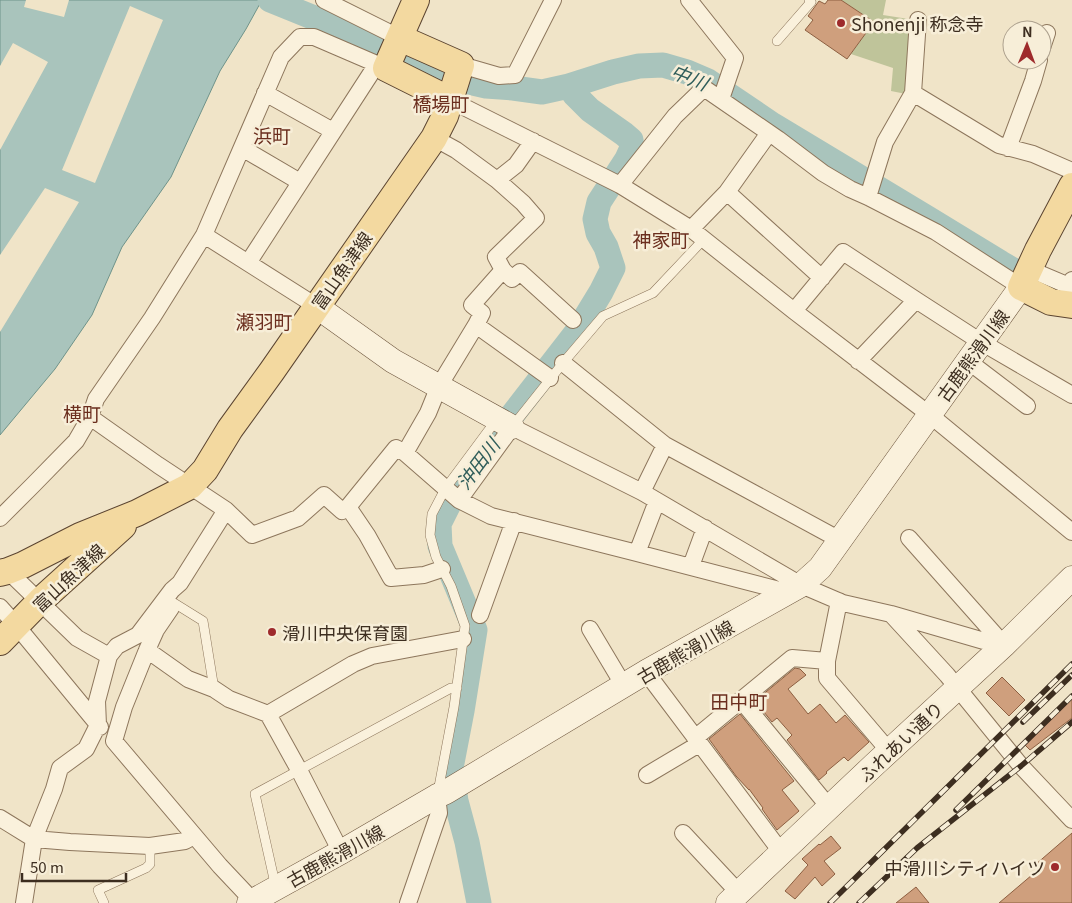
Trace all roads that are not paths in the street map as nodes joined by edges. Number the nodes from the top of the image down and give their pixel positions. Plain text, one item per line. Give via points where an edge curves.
1 (324, 0) edge
2 (416, 0) edge
3 (552, 0) edge
4 (689, 0) edge
5 (809, 0) edge
6 (918, 20) dead end
7 (400, 38) junction
8 (777, 40) dead end
9 (461, 65) junction
10 (381, 66) junction
11 (1036, 70) edge
12 (913, 93) junction
13 (265, 94) junction
14 (721, 99) junction
15 (450, 100) junction
16 (333, 131) junction
17 (770, 133) junction
18 (434, 138) junction
19 (533, 141) junction
20 (242, 148) junction
21 (1008, 148) junction
22 (1072, 171) edge
23 (497, 180) junction
24 (300, 182) junction
25 (620, 185) junction
26 (1072, 186) edge
27 (727, 192) junction
28 (868, 197) junction
29 (1066, 212) edge
30 (697, 234) junction
31 (204, 235) junction
32 (248, 263) junction
33 (503, 270) junction
34 (822, 278) junction
35 (1025, 278) junction
36 (1071, 289) edge
37 (916, 300) junction
38 (316, 306) junction
39 (794, 311) junction
40 (573, 320) dead end
41 (476, 325) junction
42 (974, 352) junction
43 (858, 361) junction
44 (563, 363) junction
45 (550, 378) junction
46 (439, 386) junction
47 (1072, 395) edge
48 (1026, 406) dead end
49 (930, 415) junction
50 (90, 417) junction
51 (505, 423) junction
52 (665, 445) junction
53 (405, 453) junction
54 (190, 486) junction
55 (445, 489) junction
56 (642, 492) junction
57 (459, 500) junction
58 (657, 501) junction
59 (348, 507) junction
60 (226, 510) junction
61 (137, 513) junction
62 (0, 518) edge
63 (514, 521) junction
64 (705, 528) junction
65 (1072, 532) edge
66 (909, 538) dead end
67 (840, 540) junction
68 (637, 553) junction
69 (691, 566) junction
70 (4, 569) edge
71 (442, 569) junction
72 (1072, 578) edge
73 (794, 588) junction
74 (170, 600) junction
75 (40, 601) junction
76 (839, 601) junction
77 (891, 614) junction
78 (480, 616) dead end
79 (5, 624) edge
80 (590, 629) dead end
81 (463, 639) junction
82 (1004, 645) junction
83 (147, 650) junction
84 (109, 656) junction
85 (827, 661) junction
86 (646, 672) junction
87 (624, 686) junction
88 (457, 688) junction
89 (957, 688) junction
90 (214, 689) junction
91 (741, 700) junction
92 (268, 714) junction
93 (98, 725) junction
94 (114, 741) junction
95 (697, 741) junction
96 (889, 750) junction
97 (299, 770) junction
98 (647, 775) dead end
99 (449, 790) junction
100 (829, 807) junction
101 (0, 818) edge
102 (1072, 820) edge
103 (683, 833) dead end
104 (194, 836) junction
105 (34, 839) junction
106 (150, 846) junction
107 (341, 852) junction
108 (782, 852) junction
109 (276, 888) junction
110 (734, 898) edge
111 (252, 902) edge
112 (24, 903) edge
113 (104, 903) edge
114 (408, 903) edge

1 - 7 street
2 - 7 main road
3 - 9 street via 515,75 499,76
4 - 14 street via 736,58
5 - 8 lane via 811,2
6 - 12 street
7 - 9 main road
7 - 10 main road
9 - 15 main road, 富山魚津線
10 - 13 street via 314,37 300,38 281,57
10 - 15 main road
10 - 16 street
11 - 21 street
12 - 21 street
12 - 28 street via 885,142
13 - 16 street
13 - 20 street
14 - 17 street
14 - 25 street via 704,88 675,116
15 - 18 main road, 富山魚津線
15 - 19 street
16 - 24 street
17 - 27 street
17 - 28 street via 823,173
18 - 23 street
18 - 38 main road, 富山魚津線
19 - 23 street via 516,166
19 - 25 street
20 - 24 street
20 - 31 street
21 - 22 street via 1033,154
23 - 33 street via 536,218 496,257
24 - 32 street
25 - 30 street
26 - 29 main road
27 - 30 street
27 - 34 street
28 - 35 street
29 - 35 main road
30 - 39 street
30 - 44 lane via 653,293 603,316
31 - 32 street
31 - 50 street via 96,399
32 - 38 street
33 - 40 street via 512,279 520,272
33 - 41 street via 472,305 482,313
34 - 37 street via 843,252
34 - 39 street
35 - 36 main road via 1051,302
35 - 42 main road, 古鹿熊滑川線
37 - 42 street
37 - 43 street
38 - 46 main road via 393,361
38 - 54 main road, 富山魚津線
39 - 43 street
41 - 45 street
41 - 46 street
42 - 47 street
42 - 48 street
42 - 49 main road, 古鹿熊滑川線
43 - 49 street
44 - 45 lane
44 - 52 street
45 - 51 lane
46 - 51 main road
46 - 53 street
49 - 65 street
49 - 67 main road, 古鹿熊滑川線
50 - 54 street
50 - 62 street via 76,441
51 - 55 lane
51 - 56 street
51 - 57 street
52 - 56 street
52 - 67 street
53 - 55 street
53 - 59 street via 396,448
54 - 60 street
54 - 61 main road, 富山魚津線
55 - 57 street
55 - 71 lane via 432,514 430,535
56 - 58 street
57 - 63 street via 491,516
58 - 64 street
58 - 68 street
59 - 60 street via 342,511 324,495 298,518 252,535
59 - 71 street via 391,578 424,575
60 - 74 street via 180,583 172,590
61 - 70 main road, 富山魚津線
61 - 75 main road, 富山魚津線
63 - 68 street
63 - 78 street
64 - 69 street
64 - 73 street
66 - 82 street
67 - 73 main road, 古鹿熊滑川線 via 820,568
68 - 69 street
69 - 73 street
70 - 75 street
71 - 81 lane via 465,626
72 - 82 main road, ふれあい通り
73 - 76 street
73 - 86 main road, 古鹿熊滑川線
74 - 83 street
74 - 84 street via 138,635 117,646
74 - 90 lane via 203,621
75 - 79 main road, 富山魚津線
75 - 84 street via 77,638
76 - 77 street
76 - 85 street
77 - 82 street
77 - 89 street
79 - 93 street
80 - 87 street
81 - 88 lane
81 - 92 street via 372,656
82 - 89 main road, ふれあい通り
83 - 90 street via 188,679
83 - 94 street
84 - 93 street via 97,701
85 - 91 street via 792,658
85 - 96 street via 827,678
86 - 87 main road, 古鹿熊滑川線
86 - 95 street
87 - 99 main road, 古鹿熊滑川線
88 - 97 lane via 451,688
88 - 99 lane
89 - 96 main road, ふれあい通り
89 - 102 street via 1021,766
90 - 92 street via 229,699
91 - 95 street
91 - 100 street
92 - 97 street
93 - 94 street
93 - 105 street via 86,749 60,768
94 - 104 street
95 - 98 street
95 - 108 street
96 - 100 main road, ふれあい通り
97 - 107 street
97 - 109 lane via 255,794
99 - 107 main road, 古鹿熊滑川線
99 - 114 street
100 - 108 main road, ふれあい通り
101 - 105 street
103 - 110 street
104 - 106 street
104 - 111 street
105 - 106 street
105 - 112 street
106 - 113 lane via 150,864 146,868 98,890
107 - 109 main road, 古鹿熊滑川線
108 - 110 main road, ふれあい通り
109 - 111 main road, 古鹿熊滑川線

